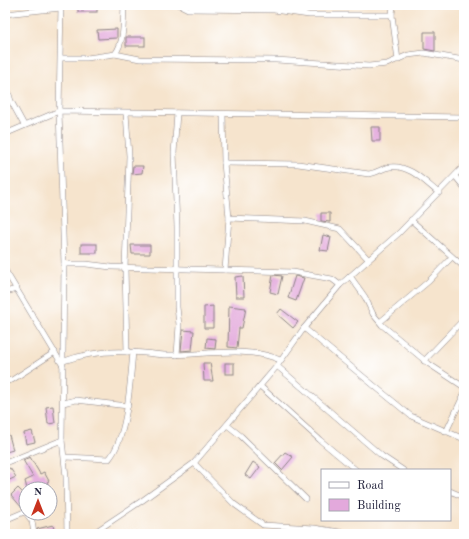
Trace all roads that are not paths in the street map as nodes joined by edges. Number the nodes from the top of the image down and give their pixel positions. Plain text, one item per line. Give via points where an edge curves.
1 (124, 5) edge
2 (180, 5) edge
3 (393, 5) edge
4 (61, 6) edge
5 (274, 8) edge
6 (5, 14) edge
7 (392, 15) junction
8 (115, 54) junction
9 (61, 58) junction
10 (398, 60) junction
11 (464, 60) edge
12 (5, 81) edge
13 (60, 111) junction
14 (126, 113) junction
15 (177, 113) junction
16 (223, 114) junction
17 (464, 117) edge
18 (24, 126) junction
19 (5, 134) edge
20 (224, 163) junction
21 (464, 166) edge
22 (455, 176) junction
23 (464, 187) edge
24 (439, 193) junction
25 (229, 218) junction
26 (411, 220) junction
27 (452, 257) junction
28 (368, 259) junction
29 (64, 264) junction
30 (464, 267) edge
31 (125, 268) junction
32 (176, 269) junction
33 (5, 270) edge
34 (225, 270) junction
35 (350, 276) junction
36 (340, 285) junction
37 (17, 289) junction
38 (5, 292) edge
39 (464, 319) edge
40 (380, 322) junction
41 (304, 328) junction
42 (55, 352) junction
43 (127, 352) junction
44 (133, 352) junction
45 (177, 355) junction
46 (280, 360) junction
47 (424, 360) junction
48 (64, 364) junction
49 (277, 366) junction
50 (5, 379) edge
51 (260, 386) junction
52 (464, 387) edge
53 (464, 394) edge
54 (63, 403) junction
55 (128, 406) junction
56 (226, 425) junction
57 (446, 432) junction
58 (62, 440) junction
59 (464, 440) edge
60 (65, 457) junction
61 (5, 463) edge
62 (194, 463) junction
63 (355, 469) edge
64 (402, 469) edge
65 (451, 491) edge
66 (464, 497) edge
67 (306, 499) dead end
68 (18, 513) edge
69 (5, 520) edge
70 (32, 521) edge
71 (34, 534) edge
72 (67, 534) edge
73 (92, 534) edge
74 (353, 534) edge

1 - 8 street via 122,36
2 - 5 street via 188,9
3 - 7 street
4 - 6 street
4 - 9 street
5 - 7 street via 309,15
7 - 10 street
8 - 9 street
8 - 10 street via 140,59 276,60 369,66
9 - 13 street
10 - 11 street via 424,53
12 - 18 street via 11,101
13 - 14 street
13 - 18 street
13 - 29 street
14 - 15 street
14 - 31 street via 129,171
15 - 16 street
15 - 32 street via 174,153
16 - 17 street
16 - 20 street
18 - 19 street
20 - 24 street via 298,164 369,174 386,168 400,167 414,173
20 - 25 street
21 - 22 street
22 - 23 street
22 - 24 street
24 - 26 street
25 - 28 street via 305,221 340,229
25 - 34 street
26 - 27 street
26 - 28 street
27 - 30 street
27 - 40 street via 429,281
28 - 35 street
29 - 31 street
29 - 48 street
31 - 32 street
31 - 43 street
32 - 34 street
32 - 45 street via 179,325
33 - 37 street
34 - 36 street via 293,272 332,279
35 - 36 street
35 - 40 street
36 - 41 street
37 - 38 street
37 - 42 street
39 - 47 street
40 - 47 street
41 - 46 street
41 - 57 street via 406,413
42 - 48 street
42 - 50 street via 12,380
43 - 44 street
43 - 48 street via 82,355
44 - 45 street
44 - 55 street
45 - 46 street via 247,353
46 - 49 street
47 - 52 street via 442,375
48 - 54 street
49 - 51 street
49 - 64 street via 376,451
51 - 56 street
51 - 63 street
53 - 57 street
54 - 55 street via 76,400
54 - 58 street
55 - 60 street via 114,453 109,459
56 - 62 street
56 - 67 street via 241,436
57 - 59 street
58 - 60 street
58 - 61 street
60 - 72 street
62 - 73 street
62 - 74 street via 234,504 263,525 314,528
65 - 66 street
68 - 69 street
70 - 71 street

